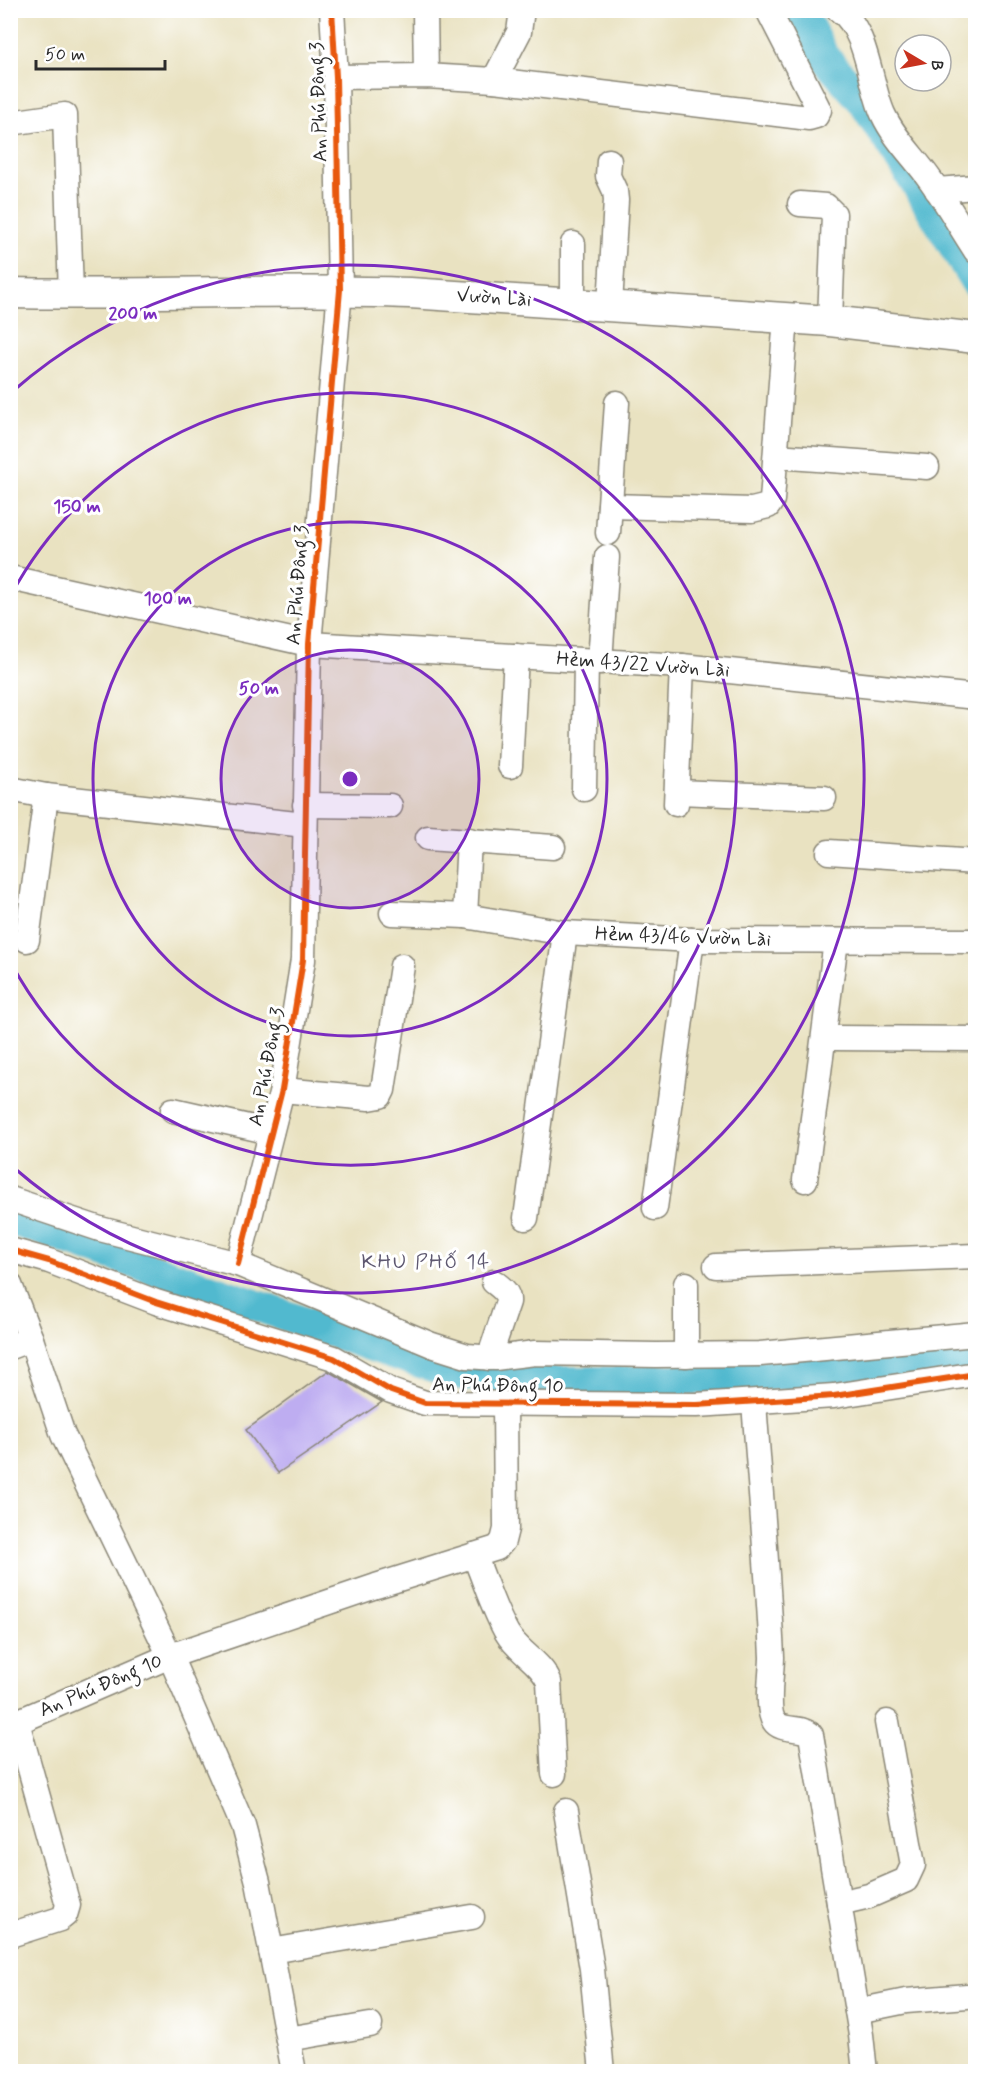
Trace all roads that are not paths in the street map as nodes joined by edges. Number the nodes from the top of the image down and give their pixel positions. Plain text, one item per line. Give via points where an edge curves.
1 (332, 10) edge
2 (425, 10) edge
3 (522, 10) edge
4 (768, 10) edge
5 (846, 11) edge
6 (336, 76) junction
7 (426, 76) junction
8 (494, 80) junction
9 (10, 123) edge
10 (609, 161) dead end
11 (975, 187) edge
12 (937, 190) junction
13 (800, 204) dead end
14 (573, 244) dead end
15 (975, 251) edge
16 (340, 290) junction
17 (10, 293) edge
18 (71, 294) junction
19 (573, 303) junction
20 (610, 306) junction
21 (786, 317) junction
22 (830, 321) junction
23 (975, 338) edge
24 (617, 403) dead end
25 (776, 456) junction
26 (927, 467) dead end
27 (610, 506) junction
28 (608, 533) dead end
29 (606, 557) dead end
30 (10, 578) edge
31 (309, 644) junction
32 (516, 656) junction
33 (593, 662) junction
34 (682, 666) junction
35 (975, 697) edge
36 (510, 766) dead end
37 (10, 789) edge
38 (584, 789) dead end
39 (46, 796) junction
40 (824, 798) dead end
41 (390, 806) dead end
42 (305, 815) junction
43 (428, 838) dead end
44 (469, 840) junction
45 (554, 847) dead end
46 (829, 852) dead end
47 (975, 862) edge
48 (392, 913) dead end
49 (465, 916) junction
50 (565, 933) junction
51 (27, 940) dead end
52 (692, 940) junction
53 (836, 941) junction
54 (975, 941) edge
55 (402, 966) dead end
56 (835, 1038) dead end
57 (975, 1039) edge
58 (282, 1090) junction
59 (173, 1110) dead end
60 (272, 1132) junction
61 (805, 1180) dead end
62 (10, 1199) edge
63 (655, 1208) dead end
64 (526, 1218) dead end
65 (10, 1250) edge
66 (975, 1256) edge
67 (238, 1264) junction
68 (716, 1266) dead end
69 (494, 1282) dead end
70 (686, 1284) dead end
71 (10, 1285) edge
72 (975, 1334) edge
73 (21, 1343) edge
74 (686, 1355) junction
75 (489, 1358) junction
76 (975, 1374) edge
77 (754, 1402) junction
78 (505, 1404) junction
79 (474, 1555) junction
80 (170, 1656) junction
81 (887, 1722) dead end
82 (14, 1724) edge
83 (554, 1774) dead end
84 (566, 1811) dead end
85 (839, 1903) junction
86 (472, 1917) dead end
87 (10, 1935) edge
88 (271, 1951) junction
89 (967, 1996) dead end
90 (857, 2011) junction
91 (370, 2025) dead end
92 (288, 2039) junction
93 (294, 2072) edge
94 (602, 2072) edge
95 (865, 2072) edge

1 - 6 street, An Phú Đông 3
2 - 7 street
3 - 8 street via 519,32
4 - 8 street via 819,110 816,116
5 - 12 street via 858,34 883,115
6 - 7 street
6 - 16 street, An Phú Đông 3
7 - 8 street
9 - 18 street via 65,115
10 - 20 street via 608,176 616,200
11 - 12 street
12 - 15 street
13 - 22 street via 826,206 834,214
14 - 19 street
16 - 18 main road, Vườn Lài
16 - 19 main road, Vườn Lài
16 - 31 street, An Phú Đông 3
17 - 18 main road, Vườn Lài
19 - 20 main road, Vườn Lài
20 - 21 main road, Vườn Lài
21 - 22 main road, Vườn Lài
21 - 25 street
22 - 23 main road, Vườn Lài
24 - 27 street
25 - 26 street
25 - 27 street via 772,500 762,509
27 - 28 street
29 - 33 street
30 - 31 street, Hẻm 43/22 Vườn Lài
31 - 32 street, Hẻm 43/22 Vườn Lài
31 - 42 street, An Phú Đông 3
32 - 33 street, Hẻm 43/22 Vườn Lài
32 - 36 street
33 - 34 street, Hẻm 43/22 Vườn Lài
33 - 38 street
34 - 35 street, Hẻm 43/22 Vườn Lài
34 - 40 street via 676,798
37 - 39 street
39 - 42 street
39 - 51 street
41 - 42 street
42 - 58 street, An Phú Đông 3 via 303,960
43 - 44 street
44 - 45 street
44 - 49 street
46 - 47 street
48 - 49 street, Hẻm 43/46 Vườn Lài
49 - 50 street, Hẻm 43/46 Vườn Lài
50 - 52 street, Hẻm 43/46 Vườn Lài
50 - 64 street
52 - 53 street, Hẻm 43/46 Vườn Lài
52 - 63 street
53 - 54 street, Hẻm 43/46 Vườn Lài
53 - 61 street
55 - 58 street via 380,1096
56 - 57 street
58 - 60 street, An Phú Đông 3
59 - 60 street
60 - 67 street, An Phú Đông 3
62 - 67 street via 100,1229
65 - 78 street, An Phú Đông 10 via 50,1261 156,1302 334,1358 391,1391 425,1403
66 - 68 street
67 - 75 street via 432,1345
69 - 75 street via 506,1293 508,1302
70 - 74 street
71 - 73 street
72 - 74 street via 760,1354
73 - 80 street
74 - 75 street via 535,1353
76 - 77 street, An Phú Đông 10 via 834,1396
77 - 78 street, An Phú Đông 10
77 - 85 street via 773,1719 780,1726 811,1735
78 - 79 street, An Phú Đông 10 via 506,1529 497,1548
79 - 80 street, An Phú Đông 10
79 - 83 street via 507,1634 545,1672 549,1682
80 - 82 street, An Phú Đông 10
80 - 88 street via 243,1826
81 - 85 street via 914,1865 906,1880 869,1896
82 - 87 street via 68,1905 60,1919
84 - 94 street via 592,1969
85 - 90 street
86 - 88 street
88 - 92 street
89 - 90 street via 906,2001
90 - 95 street
91 - 92 street
92 - 93 street

